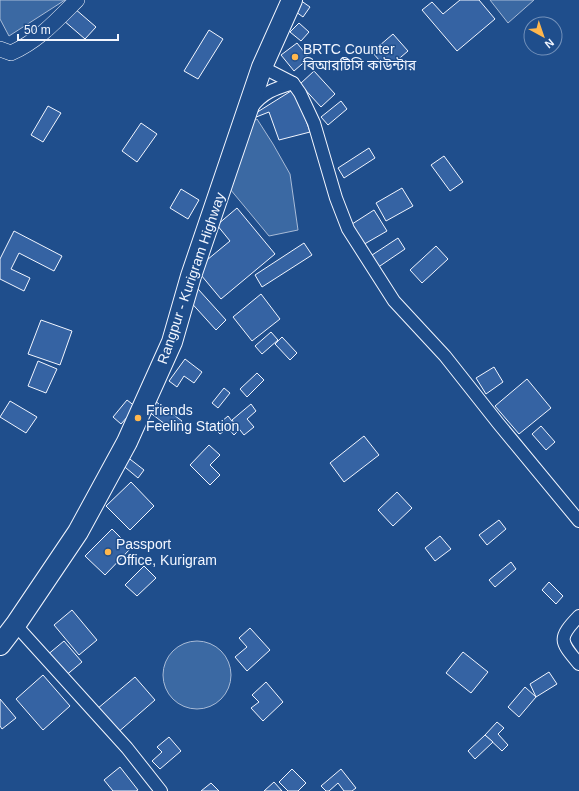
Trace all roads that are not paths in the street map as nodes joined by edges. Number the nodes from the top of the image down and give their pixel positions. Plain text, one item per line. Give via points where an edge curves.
1 (77, 0) edge
2 (292, 0) edge
3 (0, 50) edge
4 (262, 67) junction
5 (293, 83) junction
6 (246, 115) junction
7 (579, 521) edge
8 (579, 616) edge
9 (16, 624) junction
10 (0, 645) edge
11 (579, 664) edge
12 (161, 791) edge

1 - 3 street via 26,46 11,53
2 - 4 highway, Rangpur - Kurigram Highway
4 - 5 street
4 - 6 highway, Rangpur - Kurigram Highway
5 - 6 street via 261,96
5 - 7 street via 314,123 348,229 394,301 444,356
6 - 9 highway, Rangpur - Kurigram Highway via 191,276 172,342 127,442 78,532
8 - 11 street via 567,628 563,640 564,646
9 - 10 highway, Rangpur - Kurigram Highway
9 - 12 street via 127,748

